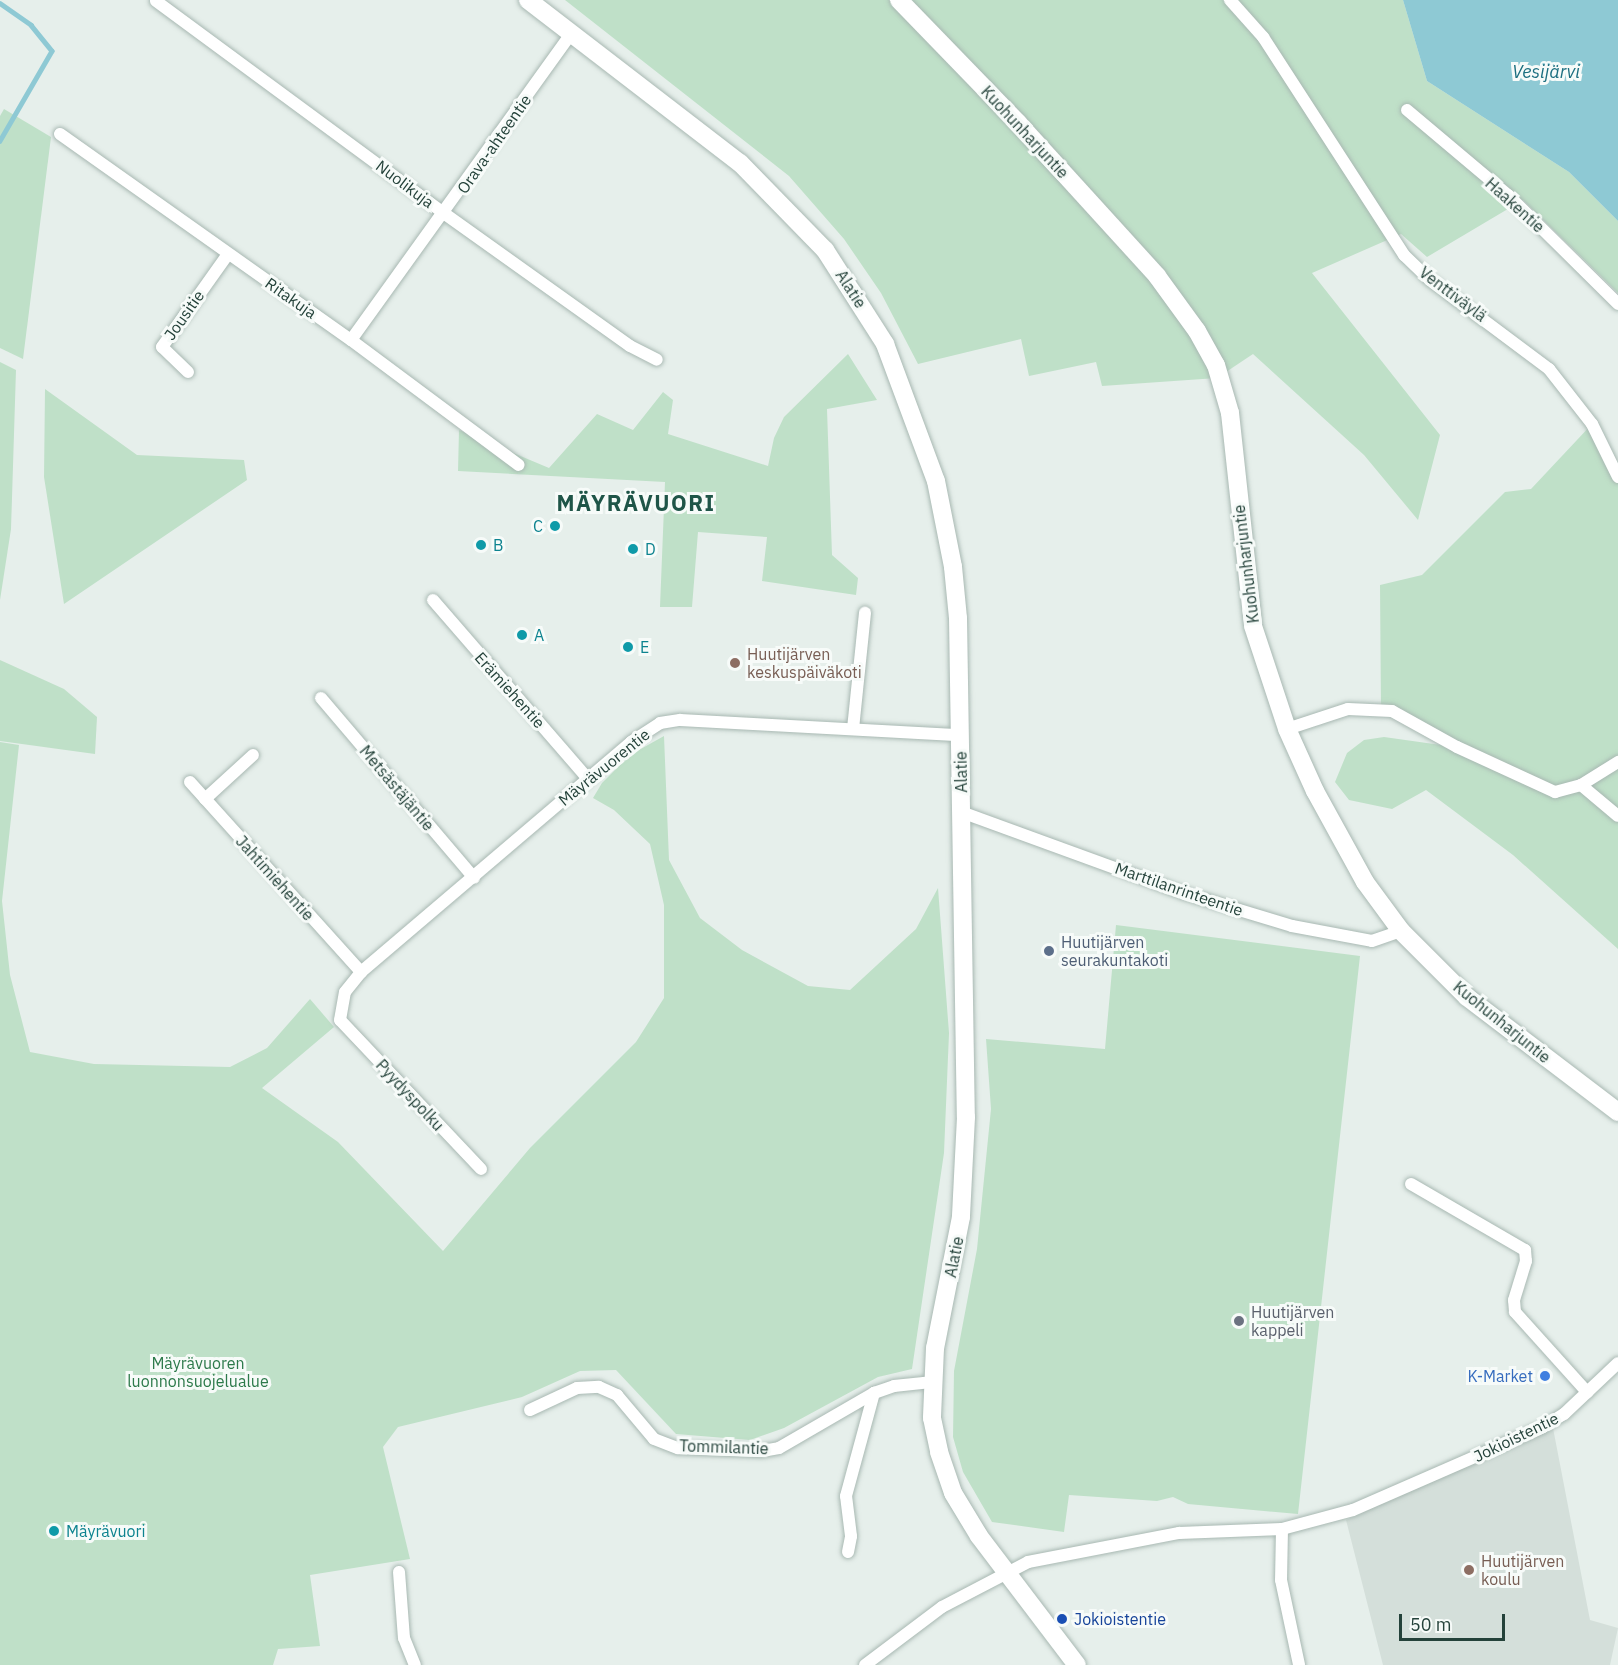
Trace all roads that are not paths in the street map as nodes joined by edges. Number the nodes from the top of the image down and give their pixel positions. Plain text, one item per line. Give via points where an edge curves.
1 (528, 0) edge
2 (899, 0) edge
3 (1230, 0) edge
4 (156, 1) edge
5 (572, 33) junction
6 (1407, 110) dead end
7 (60, 134) dead end
8 (445, 214) junction
9 (228, 254) junction
10 (1618, 304) edge
11 (351, 340) junction
12 (657, 360) dead end
13 (188, 372) dead end
14 (519, 465) dead end
15 (1618, 477) edge
16 (433, 600) dead end
17 (865, 613) dead end
18 (321, 698) dead end
19 (853, 729) junction
20 (1287, 729) junction
21 (960, 735) junction
22 (253, 755) dead end
23 (1618, 762) edge
24 (588, 779) junction
25 (190, 782) dead end
26 (1581, 785) junction
27 (205, 799) junction
28 (961, 812) junction
29 (1618, 816) edge
30 (474, 878) junction
31 (1401, 931) junction
32 (362, 972) junction
33 (340, 1020) joint
34 (1618, 1112) edge
35 (481, 1169) dead end
36 (1411, 1184) dead end
37 (1618, 1363) edge
38 (931, 1382) junction
39 (1587, 1392) junction
40 (874, 1393) junction
41 (530, 1410) dead end
42 (1282, 1530) junction
43 (848, 1552) dead end
44 (1008, 1571) junction
45 (399, 1572) dead end
46 (416, 1665) edge
47 (866, 1665) edge
48 (1077, 1665) edge
49 (1299, 1665) edge

1 - 5 street, Alatie
2 - 20 street, Kuohunharjuntie via 1157,276 1216,365 1230,412 1253,626
3 - 15 street, Venttiväylä via 1263,38 1404,255 1430,280 1549,369 1592,424
4 - 8 street, Nuolikuja
5 - 8 street, Orava-ahteentie
5 - 21 street, Alatie via 740,163 791,211 825,250 885,344 936,481 953,567
6 - 10 street, Haakentie via 1508,195
7 - 9 street, Ritakuja
8 - 11 street, Orava-ahteentie
8 - 12 street, Nuolikuja via 630,346
9 - 11 street, Ritakuja
9 - 13 street, Jousitie via 162,347
11 - 14 street, Ritakuja
16 - 24 street, Erämiehentie
17 - 19 street
18 - 30 street, Metsästäjäntie
19 - 21 street, Mäyrävuorentie
19 - 24 street, Mäyrävuorentie via 680,720 660,723 631,741
20 - 26 street via 1348,709 1392,711 1457,747 1555,792
20 - 31 street, Kuohunharjuntie via 1331,822 1365,882
21 - 28 street, Alatie
22 - 27 street
23 - 26 street
24 - 30 street, Mäyrävuorentie
25 - 27 street, Jahtimiehentie
26 - 29 street
27 - 32 street, Jahtimiehentie
28 - 31 street, Marttilanrinteentie via 976,814 1182,893 1292,926 1372,941
28 - 38 street, Alatie via 964,1179 955,1256
30 - 32 street, Mäyrävuorentie
31 - 34 street, Kuohunharjuntie via 1467,997
32 - 33 street, Mäyrävuorentie via 345,992
33 - 35 street, Pyydyspolku
36 - 39 street via 1525,1250 1515,1312
37 - 39 street, Jokioistentie
38 - 40 street, Tommilantie via 894,1386
38 - 44 street, Alatie via 939,1452 953,1493
39 - 42 street, Jokioistentie via 1543,1427 1353,1510
40 - 41 street, Tommilantie via 779,1448 762,1452 678,1448 654,1439 617,1395 598,1387 577,1388
40 - 43 street via 846,1496 851,1536
42 - 44 street, Jokioistentie via 1179,1533 1028,1562
42 - 49 street via 1281,1580
44 - 47 street, Jokioistentie via 942,1607
44 - 48 street, Alatie
45 - 46 street via 404,1638

